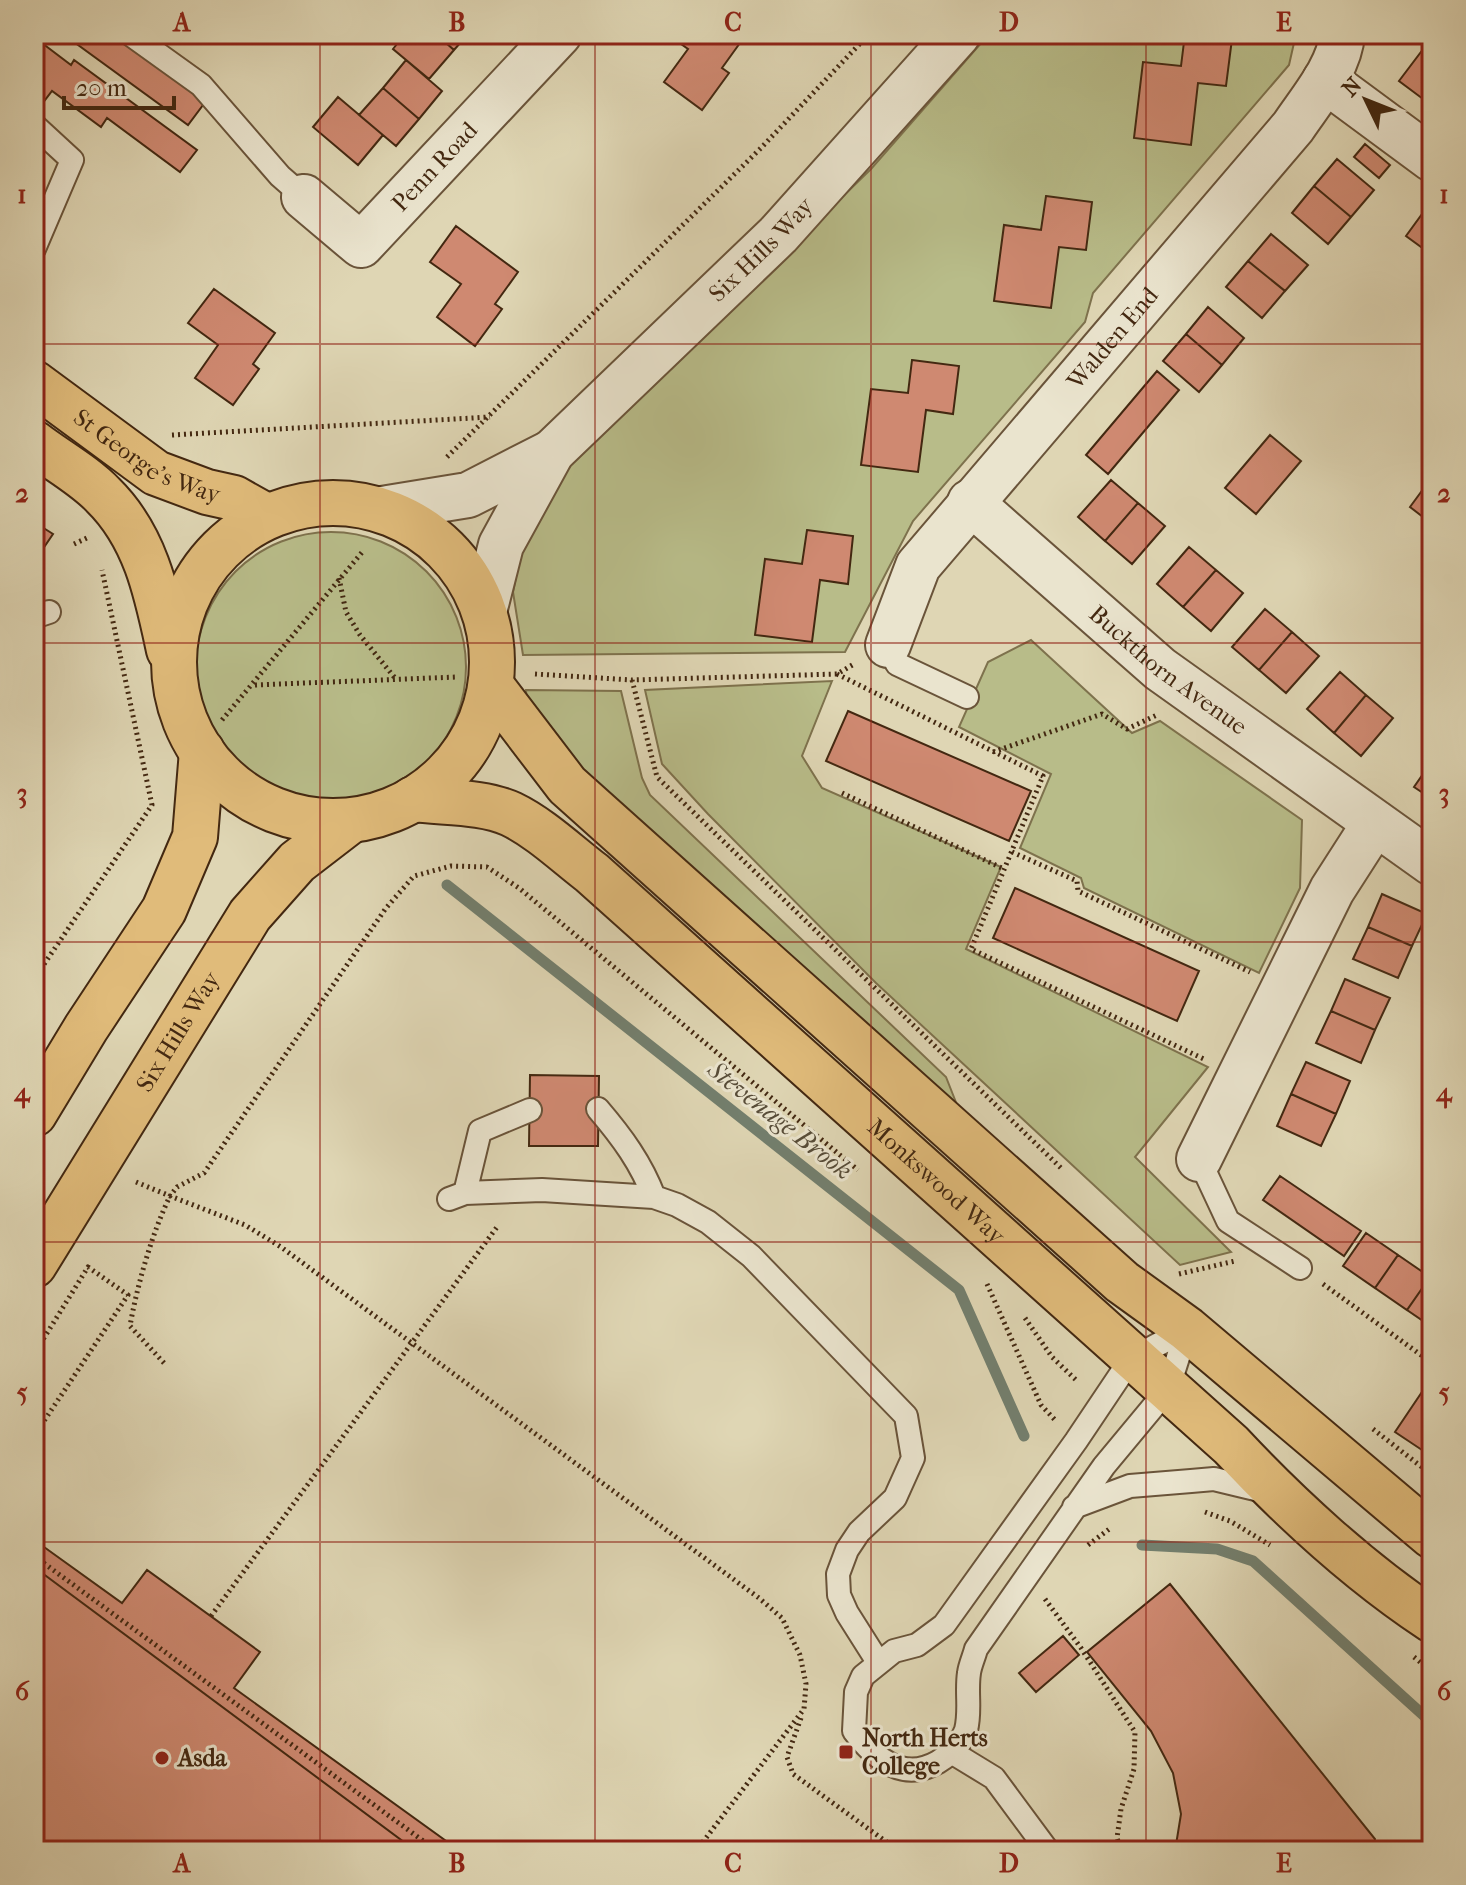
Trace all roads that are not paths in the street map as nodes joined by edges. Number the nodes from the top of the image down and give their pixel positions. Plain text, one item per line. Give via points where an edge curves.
1 (130, 34) edge
2 (559, 34) edge
3 (958, 34) edge
4 (1342, 34) edge
5 (1325, 80) junction
6 (34, 125) edge
7 (1432, 159) edge
8 (304, 197) joint
9 (34, 249) edge
10 (34, 383) edge
11 (34, 443) edge
12 (552, 452) junction
13 (970, 502) junction
14 (382, 509) junction
15 (266, 516) junction
16 (485, 608) junction
17 (888, 645) joint
18 (169, 650) junction
19 (491, 680) junction
20 (967, 697) dead end
21 (211, 738) junction
22 (413, 799) junction
23 (349, 822) junction
24 (1375, 823) junction
25 (1432, 863) edge
26 (598, 1109) dead end
27 (530, 1110) dead end
28 (34, 1114) edge
29 (1199, 1159) joint
30 (654, 1197) junction
31 (34, 1265) edge
32 (1300, 1268) road end
33 (1187, 1329) junction
34 (1131, 1359) junction
35 (1168, 1389) junction
36 (1277, 1495) junction
37 (1074, 1507) junction
38 (1432, 1536) edge
39 (1420, 1636) edge
40 (878, 1662) junction
41 (953, 1753) junction
42 (1048, 1851) edge

1 - 8 lane via 201,85
2 - 8 street, Penn Road via 361,245
3 - 12 street, Six Hills Way via 778,235
4 - 5 street, Walden End
5 - 7 street
5 - 13 street, Walden End via 1293,127
6 - 9 lane via 72,160
10 - 15 main road, St George's Way via 156,473 234,498
11 - 18 main road, St George's Way via 103,494 140,546 155,583
12 - 14 street, Six Hills Way via 468,495
12 - 16 street, Six Hills Way via 501,545
13 - 17 street, Walden End via 918,566
13 - 24 street, Buckthorn Avenue via 1160,669
14 - 15 main road via 345,503
14 - 16 main road via 425,534 458,563
15 - 18 main road via 234,536 200,576
16 - 19 main road
17 - 20 lane via 897,664
18 - 21 main road, St George's Way via 183,723
19 - 22 main road via 488,714 471,742 436,783
19 - 33 main road, Monkswood Way via 567,785 1122,1282
21 - 23 main road, St George's Way via 229,782 286,812
21 - 28 main road via 195,837 164,910
22 - 23 main road
22 - 34 main road, Monkswood Way via 510,814 541,833 592,873
23 - 31 main road, Six Hills Way via 297,862 250,915
24 - 25 street, Buckthorn Avenue
24 - 29 street via 1332,890
26 - 30 lane via 632,1151
27 - 30 lane via 480,1131 457,1196 542,1190
29 - 32 lane via 1228,1221
30 - 40 lane via 708,1222 751,1256 906,1416 913,1458 895,1498 859,1532 838,1574 843,1604
33 - 34 lane
33 - 35 lane
33 - 38 main road, Monkswood Way
34 - 35 main road, Monkswood Way
34 - 40 lane via 944,1625 917,1645
35 - 36 main road, Monkswood Way
35 - 37 lane
36 - 37 lane via 1214,1479 1130,1486
36 - 39 main road, Monkswood Way via 1407,1603
37 - 41 lane via 976,1649 965,1731
40 - 41 lane via 863,1676 853,1710 854,1731 869,1751 904,1770 925,1769
41 - 42 lane via 994,1778

